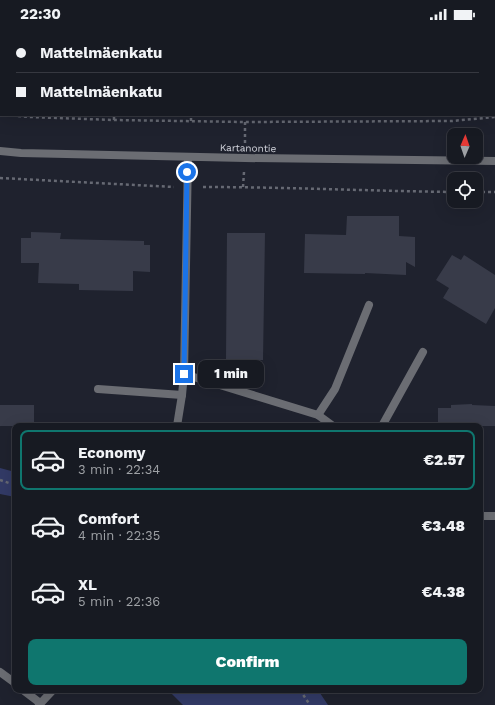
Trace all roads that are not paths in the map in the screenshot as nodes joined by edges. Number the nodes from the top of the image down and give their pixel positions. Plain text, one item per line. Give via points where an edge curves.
1 (0, 151) edge
2 (188, 157) junction
3 (495, 161) edge
4 (368, 305) dead end
5 (423, 352) dead end
6 (184, 374) junction
7 (98, 389) dead end
8 (182, 395) junction
9 (318, 415) junction
10 (177, 423) edge
11 (329, 423) edge
12 (384, 423) edge
13 (483, 516) edge
14 (495, 516) edge
15 (0, 672) edge
16 (12, 681) edge
17 (27, 693) edge
18 (49, 693) edge
19 (40, 704) edge

1 - 2 street, Kartanontie
2 - 3 street, Kartanontie
2 - 6 street
4 - 9 street via 335,389
5 - 12 street
6 - 8 street
6 - 9 street
7 - 8 street
8 - 10 street
9 - 11 street
13 - 14 street
15 - 16 street
17 - 19 street
18 - 19 street

